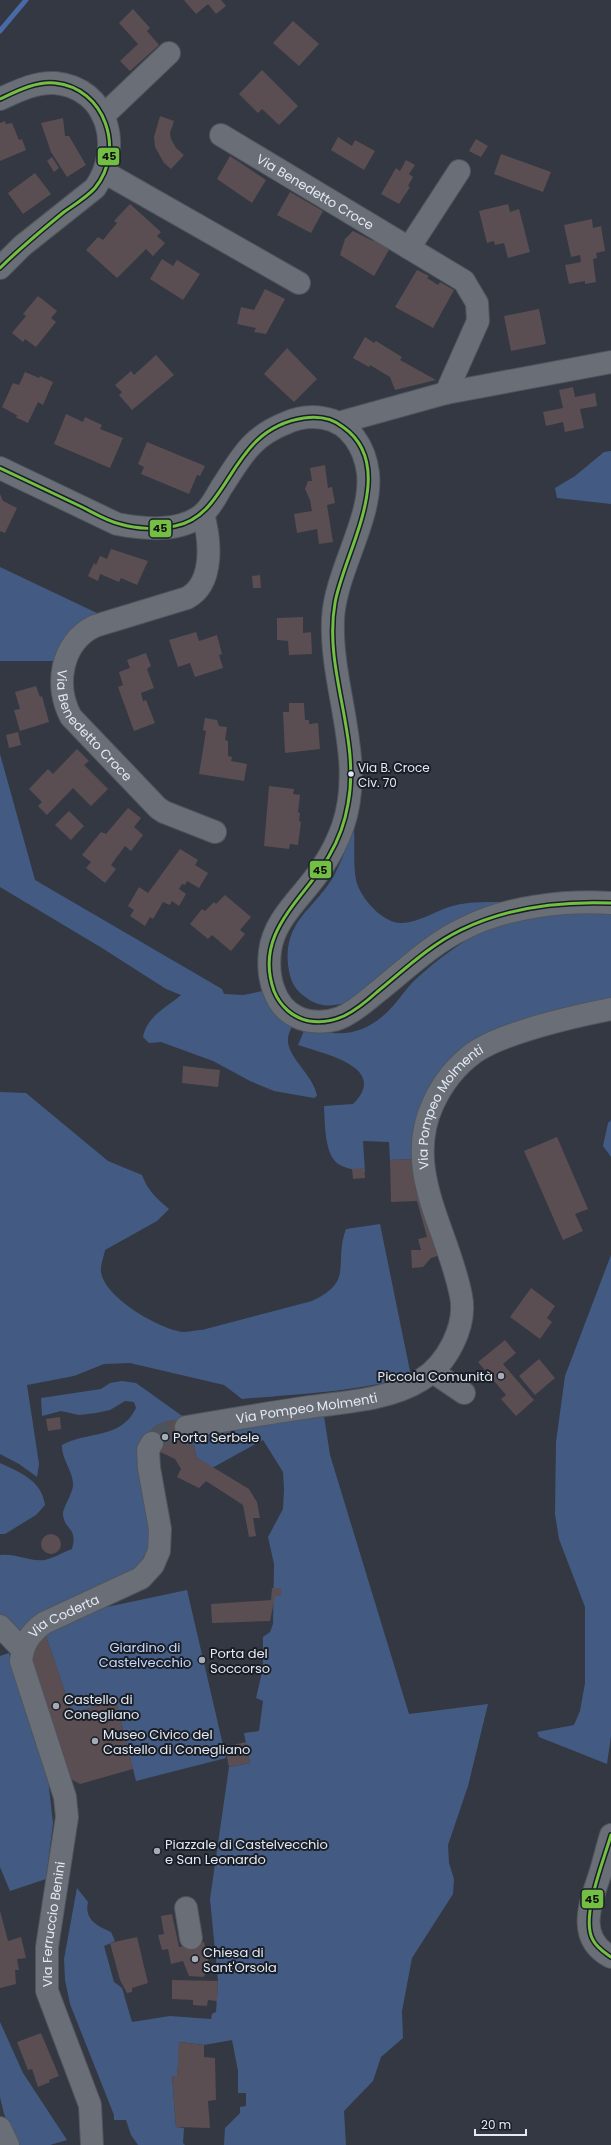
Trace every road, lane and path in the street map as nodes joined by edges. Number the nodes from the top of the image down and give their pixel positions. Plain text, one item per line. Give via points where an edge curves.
1 (169, 53) dead end
2 (0, 99) edge
3 (103, 116) junction
4 (221, 135) dead end
5 (459, 171) dead end
6 (104, 172) junction
7 (409, 248) junction
8 (0, 268) edge
9 (299, 283) dead end
10 (611, 362) edge
11 (446, 393) junction
12 (338, 423) junction
13 (0, 468) edge
14 (203, 514) junction
15 (215, 832) dead end
16 (611, 903) edge
17 (611, 1009) edge
18 (433, 1372) junction
19 (464, 1393) dead end
20 (186, 1427) tunnel mouth
21 (152, 1443) dead end
22 (0, 1626) edge
23 (0, 1649) edge
24 (22, 1650) junction
25 (67, 1817) joint
26 (611, 1835) edge
27 (186, 1908) dead end
28 (191, 1938) dead end
29 (611, 1956) edge
30 (0, 2128) edge
31 (8, 2145) edge
32 (92, 2145) edge

1 - 3 street
2 - 3 street via 32,85 72,86
3 - 6 street via 108,127 110,143 109,159
4 - 7 street, Via Benedetto Croce
5 - 7 street
6 - 8 street via 94,188 22,246
6 - 9 street
7 - 11 street, Via Benedetto Croce via 464,281 477,303 478,321
10 - 11 street
11 - 12 street
12 - 14 street via 325,418 310,417 292,421 259,436 244,452
12 - 16 street via 352,433 361,446 369,492 337,595 333,618 350,756 348,807 342,828 323,867 284,918 272,939 269,966 276,997 285,1009 308,1021 339,1018 356,1009 427,952 462,929 497,916 531,908 560,904
13 - 14 street via 117,524 135,528 165,528 182,524
14 - 15 street, Via Benedetto Croce via 210,553 207,569 197,590 187,598 83,632 72,644 67,656 62,674 62,688 65,706 71,717 158,808
17 - 18 street, Via Pompeo Molmenti via 527,1031 489,1044 475,1052 455,1070 437,1095 422,1142 424,1179 462,1297 462,1309 456,1337
18 - 19 street
18 - 20 street, Via Pompeo Molmenti via 421,1381 385,1394
21 - 24 street, Via Coderta via 148,1450 149,1468 160,1529 159,1551 153,1565 141,1578 44,1623 28,1637
22 - 24 street
23 - 24 street via 7,1647
24 - 25 street, Via Coderta via 21,1661 65,1797
25 - 32 street, Via Ferruccio Benini via 47,1947 47,1991 90,2105
26 - 29 street via 590,1905 588,1923 597,1946
27 - 28 street
30 - 31 street

